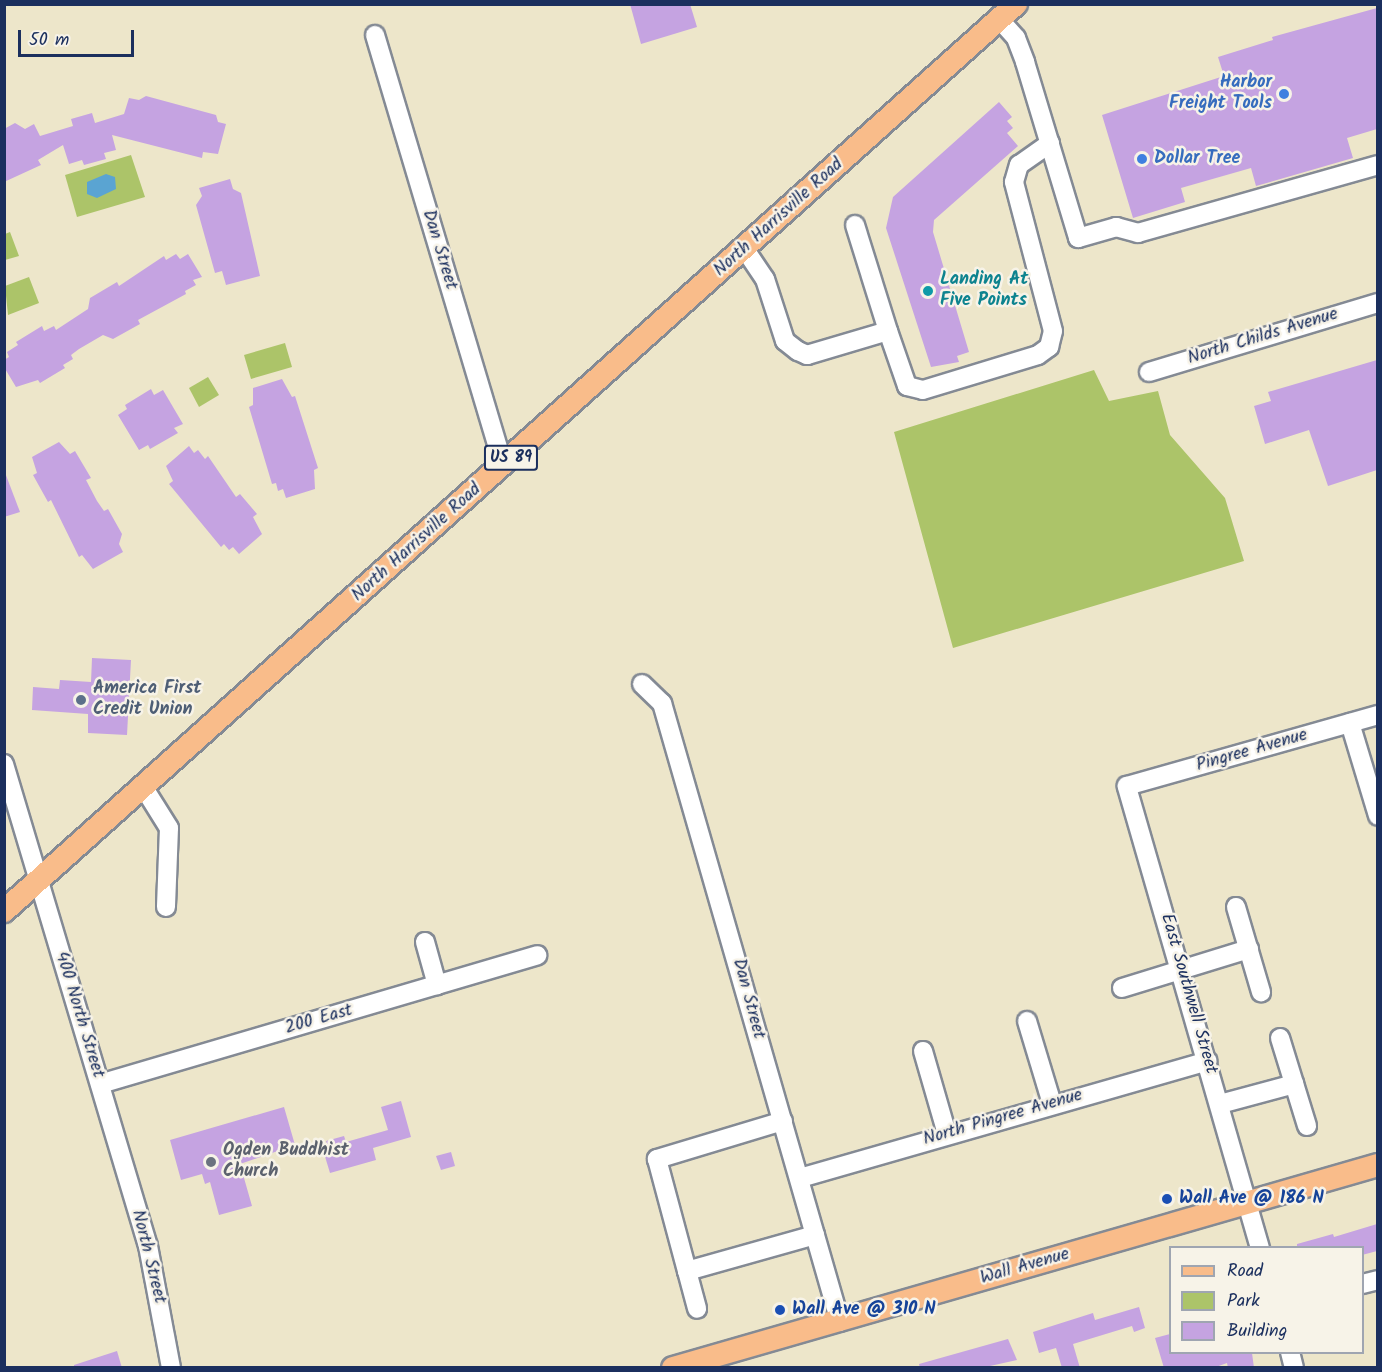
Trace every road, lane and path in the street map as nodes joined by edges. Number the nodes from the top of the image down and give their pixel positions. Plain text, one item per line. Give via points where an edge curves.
1 (1016, 4) edge
2 (999, 20) junction
3 (375, 35) dead end
4 (1050, 143) junction
5 (1377, 165) edge
6 (855, 225) dead end
7 (744, 248) junction
8 (1377, 303) edge
9 (888, 331) junction
10 (1149, 372) dead end
11 (503, 465) junction
12 (642, 684) dead end
13 (1377, 715) edge
14 (1350, 723) junction
15 (4, 764) edge
16 (1127, 786) joint
17 (144, 788) junction
18 (1377, 816) edge
19 (38, 881) junction
20 (166, 907) dead end
21 (1236, 907) dead end
22 (4, 911) edge
23 (425, 942) dead end
24 (1249, 950) junction
25 (537, 955) dead end
26 (1181, 970) junction
27 (437, 985) junction
28 (1122, 988) dead end
29 (1261, 992) dead end
30 (1027, 1021) dead end
31 (1280, 1038) dead end
32 (923, 1051) dead end
33 (1208, 1061) junction
34 (100, 1084) junction
35 (1294, 1084) junction
36 (1052, 1104) junction
37 (1220, 1104) junction
38 (783, 1121) junction
39 (1307, 1126) dead end
40 (947, 1134) junction
41 (119, 1149) joint
42 (1377, 1165) edge
43 (800, 1178) junction
44 (1247, 1202) junction
45 (815, 1235) junction
46 (1259, 1246) edge
47 (687, 1271) junction
48 (697, 1309) dead end
49 (840, 1322) junction
50 (171, 1368) edge
51 (672, 1368) edge

1 - 2 main road, North Harrisville Road / US 89
2 - 4 street via 1016,38
2 - 7 main road, North Harrisville Road / US 89
3 - 11 street, Dan Street
4 - 5 street via 1078,238 1116,227 1138,233
4 - 9 street via 1019,165 1014,182 1053,331 1050,347 1038,355 923,390 907,386
6 - 9 street
7 - 9 street via 765,279 785,341 798,351 807,355
7 - 11 main road, North Harrisville Road / US 89
8 - 10 street, North Childs Avenue
11 - 17 main road, North Harrisville Road / US 89
12 - 38 street, Dan Street via 662,703
13 - 14 street, Pingree Avenue
14 - 16 street, Pingree Avenue
14 - 18 street
15 - 19 street, 400 North Street
16 - 26 street, East Southwell Street
17 - 19 main road, North Harrisville Road / US 89
17 - 20 street via 169,828
19 - 22 main road, North Harrisville Road / US 89
19 - 34 street, 400 North Street
21 - 24 street
23 - 27 street
24 - 26 street
24 - 29 street
25 - 27 street, 200 East
26 - 28 street
26 - 33 street, East Southwell Street
27 - 34 street, 200 East
30 - 36 street
31 - 35 street
32 - 40 street
33 - 36 street, North Pingree Avenue
33 - 37 street, East Southwell Street
34 - 41 street, 400 North Street
35 - 37 street
35 - 39 street
36 - 40 street, North Pingree Avenue
37 - 44 street, East Southwell Street
38 - 43 street, Dan Street
38 - 47 street via 657,1159
40 - 43 street, North Pingree Avenue
41 - 50 street, North Street via 156,1283
42 - 44 main road, Wall Avenue
43 - 45 street, Dan Street
44 - 46 street, East Southwell Street
44 - 49 main road, Wall Avenue
45 - 47 street
45 - 49 street, Dan Street
47 - 48 street
49 - 51 main road, Wall Avenue

